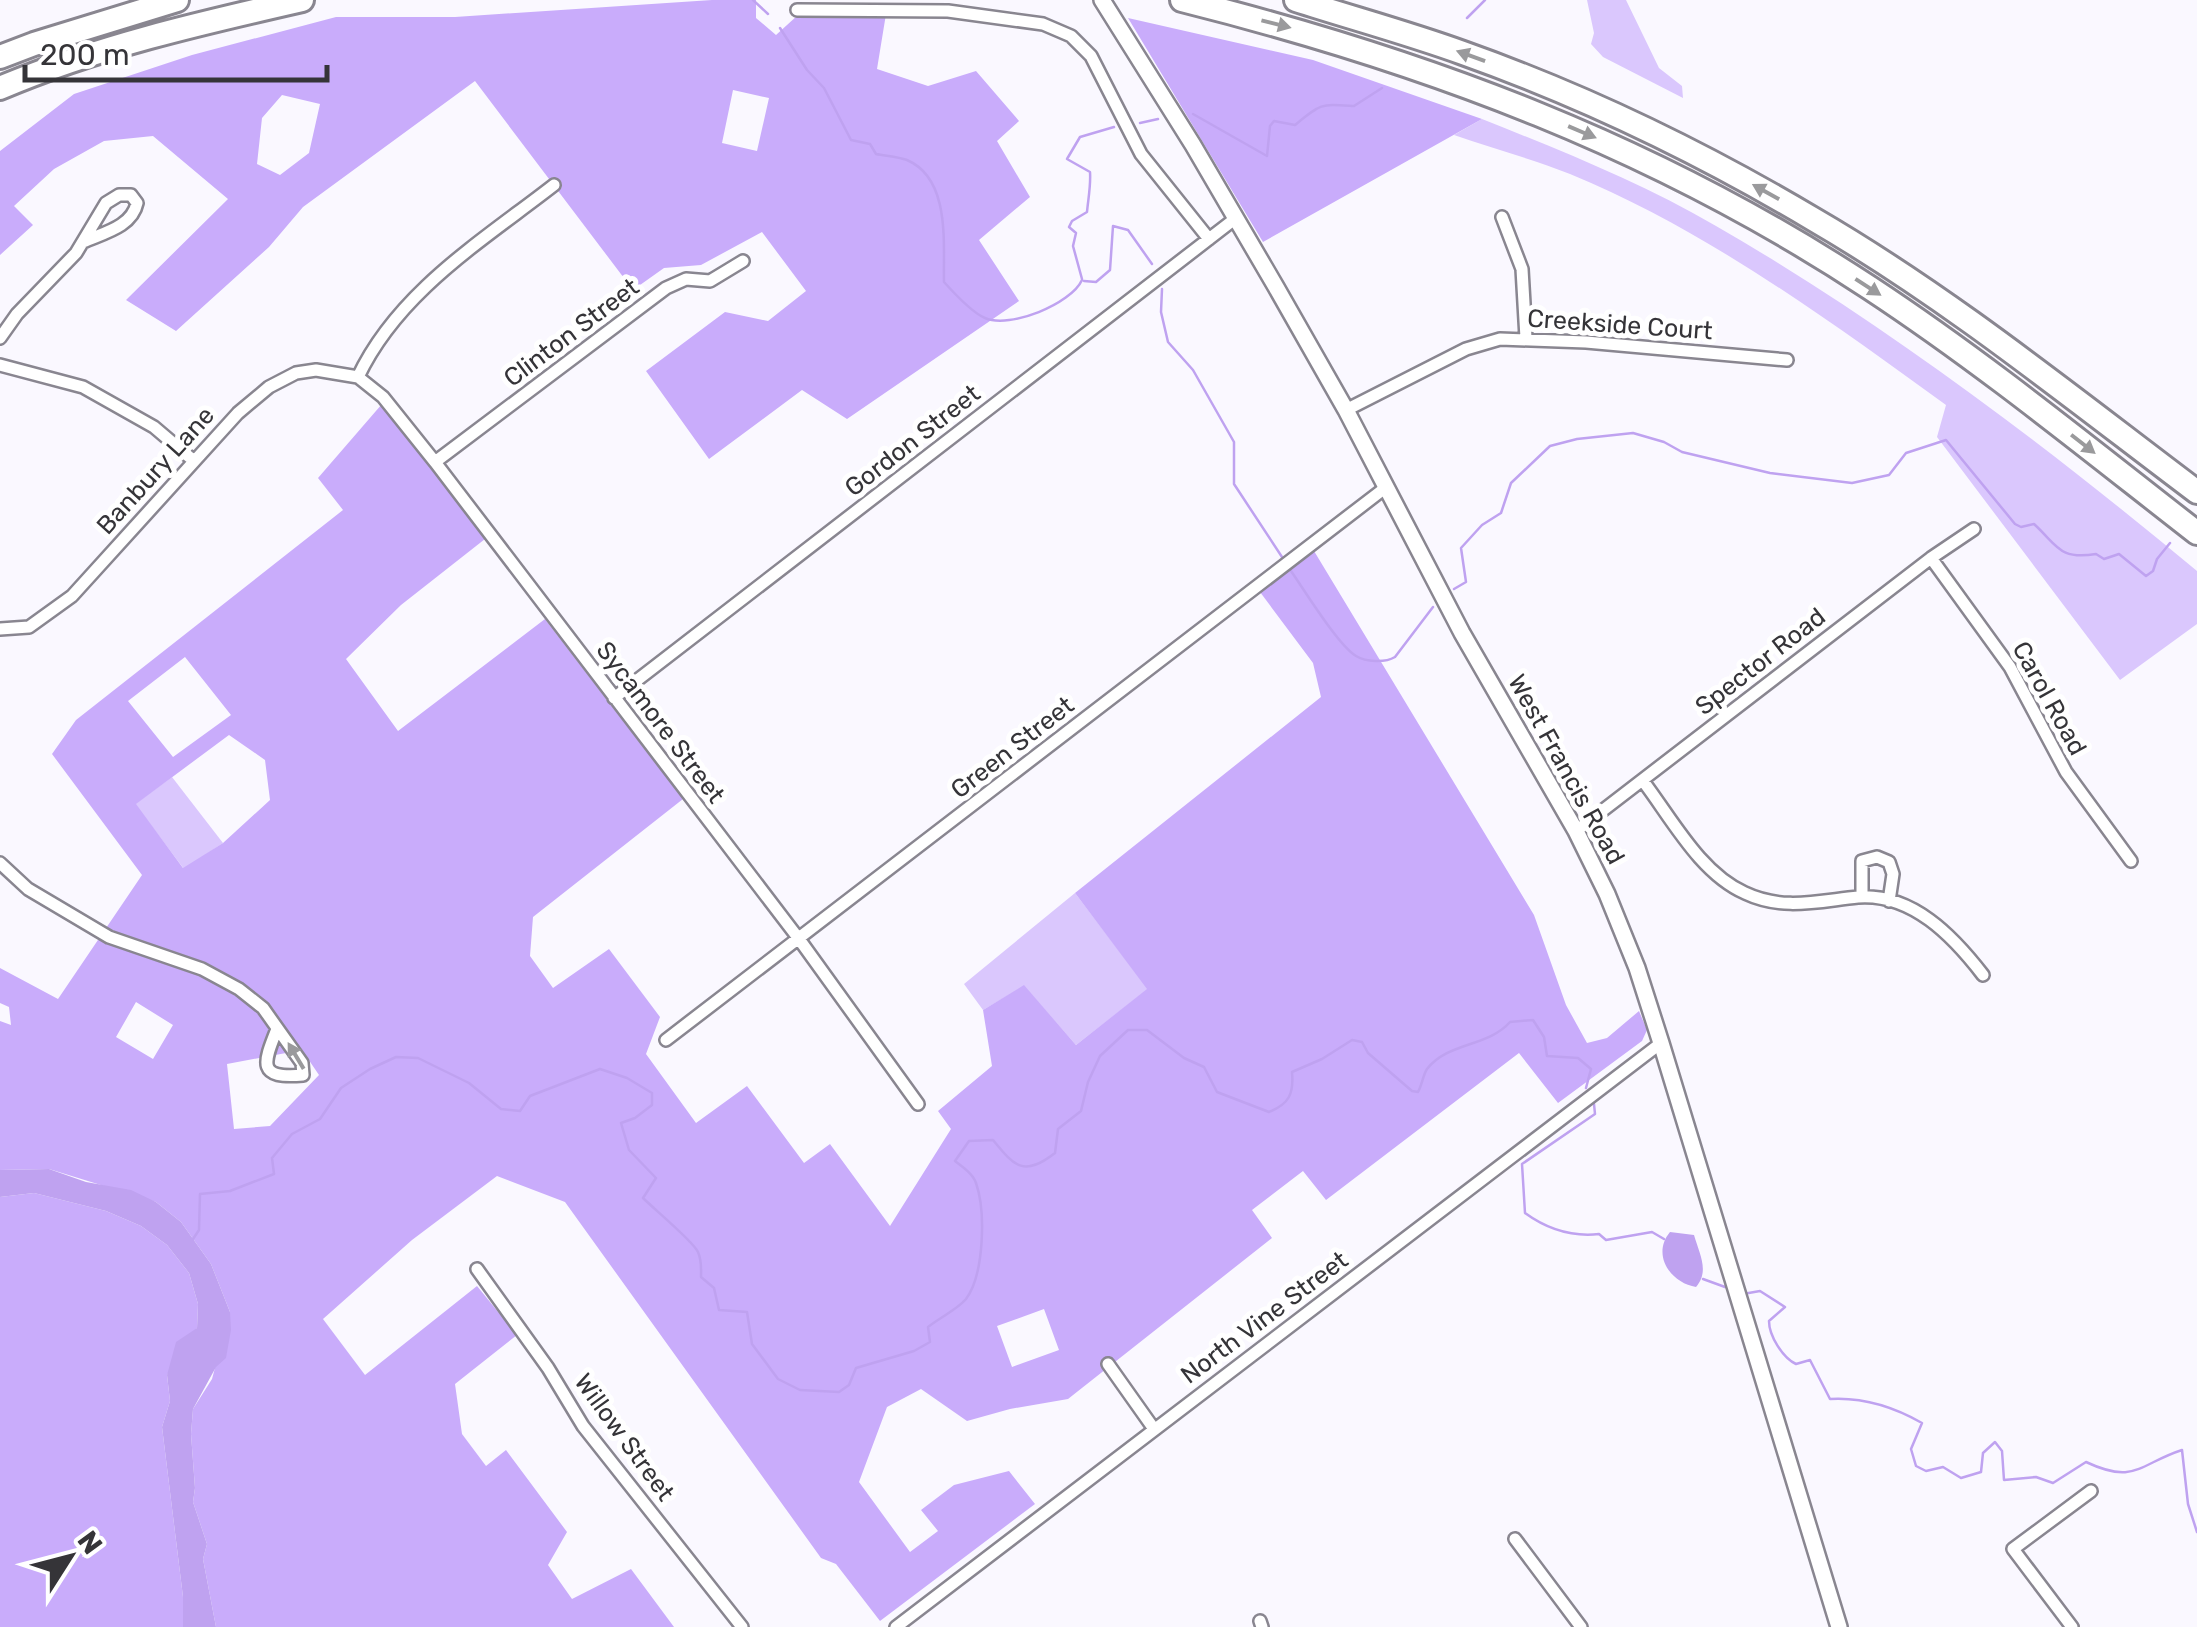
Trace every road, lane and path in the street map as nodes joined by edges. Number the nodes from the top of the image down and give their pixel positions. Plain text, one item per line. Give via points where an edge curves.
1 (178, 0) edge
2 (302, 0) edge
3 (1102, 0) edge
4 (1182, 0) edge
5 (1296, 0) edge
6 (797, 10) dead end
7 (0, 57) edge
8 (0, 88) edge
9 (554, 186) dead end
10 (1502, 217) dead end
11 (1236, 218) junction
12 (1209, 239) junction
13 (83, 242) junction
14 (743, 261) dead end
15 (0, 338) edge
16 (1526, 338) junction
17 (1787, 360) dead end
18 (0, 365) edge
19 (358, 377) junction
20 (1346, 410) junction
21 (194, 461) junction
22 (435, 462) junction
23 (1385, 488) junction
24 (2197, 492) edge
25 (1974, 529) dead end
26 (2197, 533) edge
27 (1931, 558) junction
28 (0, 629) edge
29 (614, 698) junction
30 (1644, 780) junction
31 (1576, 831) junction
32 (2131, 860) dead end
33 (0, 863) edge
34 (1862, 897) junction
35 (1889, 900) junction
36 (799, 939) junction
37 (1983, 975) dead end
38 (278, 1029) dead end
39 (666, 1040) dead end
40 (1661, 1043) junction
41 (918, 1104) dead end
42 (477, 1269) dead end
43 (1108, 1364) dead end
44 (1154, 1428) junction
45 (2092, 1490) dead end
46 (1515, 1539) dead end
47 (742, 1627) edge
48 (896, 1627) edge
49 (1581, 1627) edge
50 (1839, 1627) edge
51 (2072, 1627) edge

1 - 7 highway
2 - 8 highway via 209,21
3 - 11 street, West Francis Road
4 -> 26 highway via 1462,82 1697,187 1915,318
24 -> 5 highway via 1934,296 1748,182 1527,77
6 - 12 street via 948,11 1043,24 1071,36 1090,56 1140,154
9 - 19 street via 424,288 370,350
10 - 16 street via 1522,269
11 - 12 street, Gordon Street
11 - 20 street, West Francis Road
12 - 29 street, Gordon Street
13 - 13 street via 135,214 132,195 106,203
13 - 15 street
14 - 22 street, Clinton Street via 710,281 686,278 666,288
16 - 17 street, Creekside Court
16 - 20 street, Creekside Court via 1469,348
18 - 21 street via 83,387 154,427
19 - 21 street, Banbury Lane via 296,373 238,413
19 - 22 street, Sycamore Street
20 - 23 street, West Francis Road
21 - 28 street, Banbury Lane via 72,596 29,627
22 - 29 street, Sycamore Street
23 - 31 street, West Francis Road
23 - 36 street, Green Street
25 - 27 street, Spector Road
27 - 30 street, Spector Road
27 - 32 street, Carol Road via 2010,666 2066,772
29 - 36 street, Sycamore Street
30 - 31 street, Spector Road
30 - 34 street via 1712,872 1743,893 1811,905
31 - 40 street, West Francis Road via 1630,950
33 - 38 street via 28,889 109,937 202,968 239,988
34 - 35 street
34 - 35 street via 1862,862 1877,856 1893,874
35 - 37 street via 1936,923
36 - 39 street, Green Street
36 - 41 street, Sycamore Street
40 - 44 street, North Vine Street
40 - 50 street, West Francis Road
42 - 47 street, Willow Street via 583,1426
43 - 44 street
44 - 48 street, North Vine Street
45 - 51 street via 2014,1549
46 - 49 street

